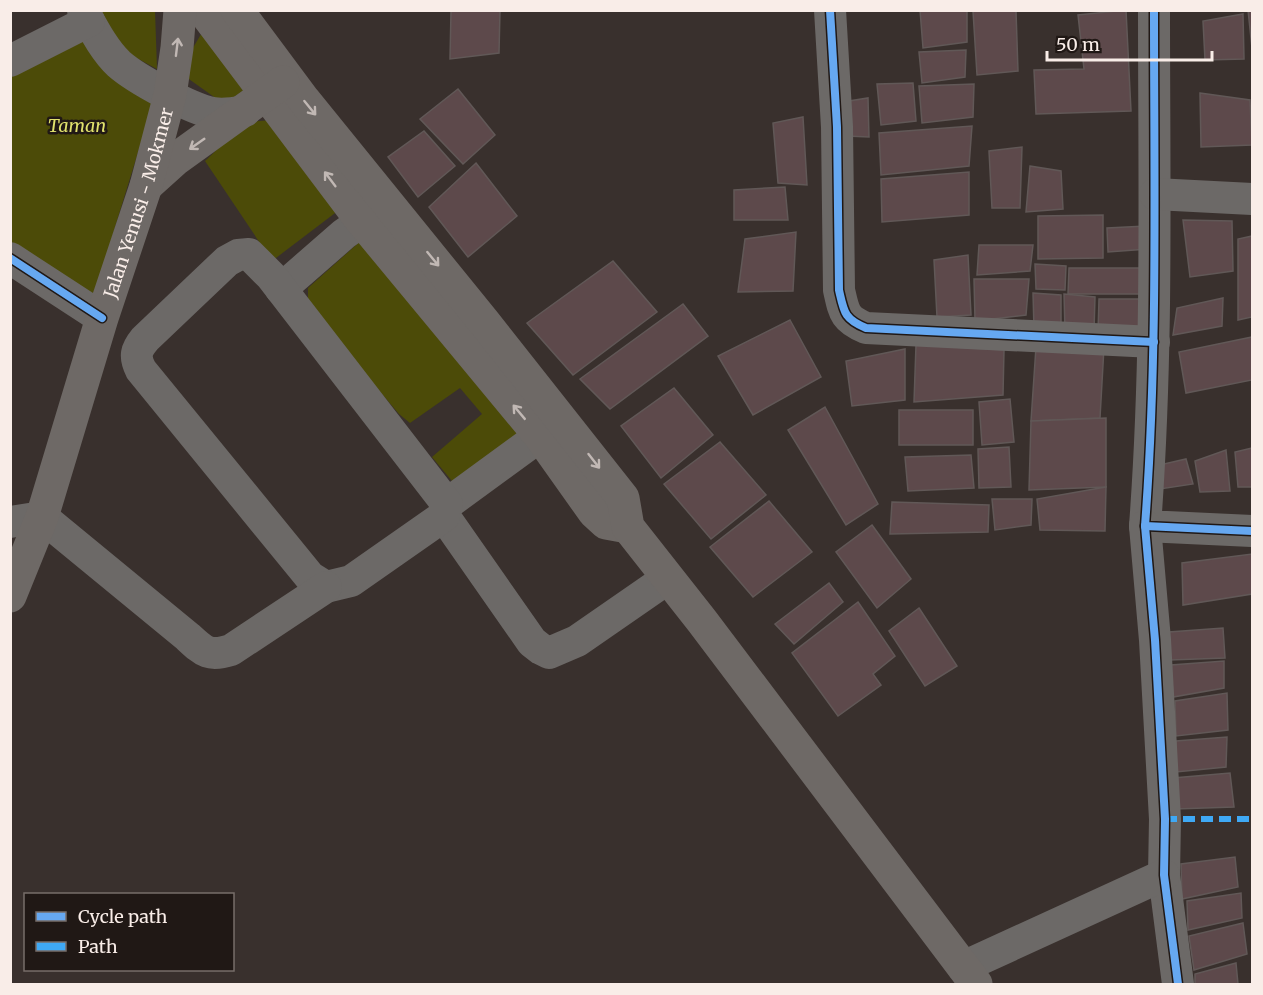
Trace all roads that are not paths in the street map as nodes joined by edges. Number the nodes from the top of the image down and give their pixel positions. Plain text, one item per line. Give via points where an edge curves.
1 (180, 10) edge
2 (203, 10) edge
3 (237, 10) edge
4 (830, 10) edge
5 (1154, 10) edge
6 (86, 16) edge
7 (10, 61) edge
8 (266, 94) junction
9 (170, 95) junction
10 (146, 186) junction
11 (1155, 194) junction
12 (1252, 199) edge
13 (374, 212) junction
14 (10, 258) edge
15 (281, 289) junction
16 (102, 318) junction
17 (1154, 342) junction
18 (552, 429) junction
19 (445, 510) junction
20 (26, 520) edge
21 (1145, 526) junction
22 (1252, 531) edge
23 (668, 578) junction
24 (326, 587) junction
25 (10, 596) edge
26 (1164, 875) junction
27 (970, 976) edge
28 (1178, 984) edge

9 -> 1 main road, Jalan Yenusi - Mokmer
2 - 8 main road
3 - 8 main road
4 - 17 street via 837,127 839,290 843,310 852,322 866,328
5 - 11 street
6 - 7 street
6 - 9 street via 119,64
8 - 9 street via 234,114 215,114
8 -> 10 main road via 176,159
8 - 13 main road
9 - 10 main road, Jalan Yenusi - Mokmer
10 - 16 main road, Jalan Yenusi - Mokmer
11 - 12 street
11 - 17 street
13 - 15 street
13 - 18 main road
14 - 16 street
15 - 19 street
15 - 24 street via 249,254 238,255 145,339 137,349 136,360 310,577
16 - 20 main road, Jalan Yenusi - Mokmer
17 - 21 street
18 - 19 street
18 - 23 main road via 623,498 628,527
19 - 23 street via 532,642 549,653 577,640
19 - 24 street via 351,581
20 - 24 street via 204,652 231,650
20 - 25 main road, Jalan Yenusi - Mokmer
21 - 22 street
21 - 26 street via 1163,783
23 - 27 main road
26 - 27 street
26 - 28 street

